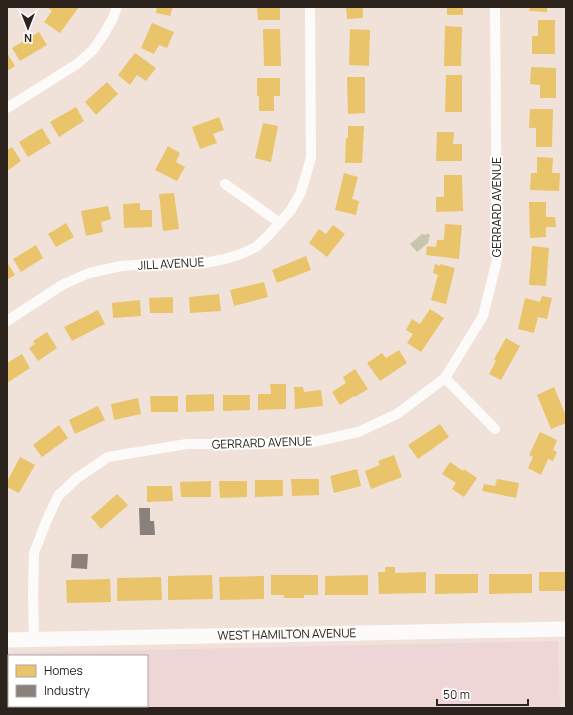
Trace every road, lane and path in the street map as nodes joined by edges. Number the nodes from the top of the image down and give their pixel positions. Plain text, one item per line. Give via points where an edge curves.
1 (118, 7) edge
2 (310, 7) edge
3 (495, 7) edge
4 (7, 108) edge
5 (225, 184) dead end
6 (280, 223) junction
7 (7, 321) edge
8 (445, 378) junction
9 (495, 429) dead end
10 (566, 629) edge
11 (7, 640) edge
12 (34, 640) junction

1 - 4 street via 93,50 77,64
2 - 6 street, JILL AVENUE via 311,158 301,192
3 - 8 street, GERRARD AVENUE via 497,260 483,316
5 - 6 street
6 - 7 street, JILL AVENUE via 256,247 225,259 198,264 121,266 89,273 62,285
8 - 9 street
8 - 12 street, GERRARD AVENUE via 396,414 358,432 313,442 187,444 108,457 77,478 58,496 46,522 34,553
10 - 12 street, WEST HAMILTON AVENUE
11 - 12 street, WEST HAMILTON AVENUE

